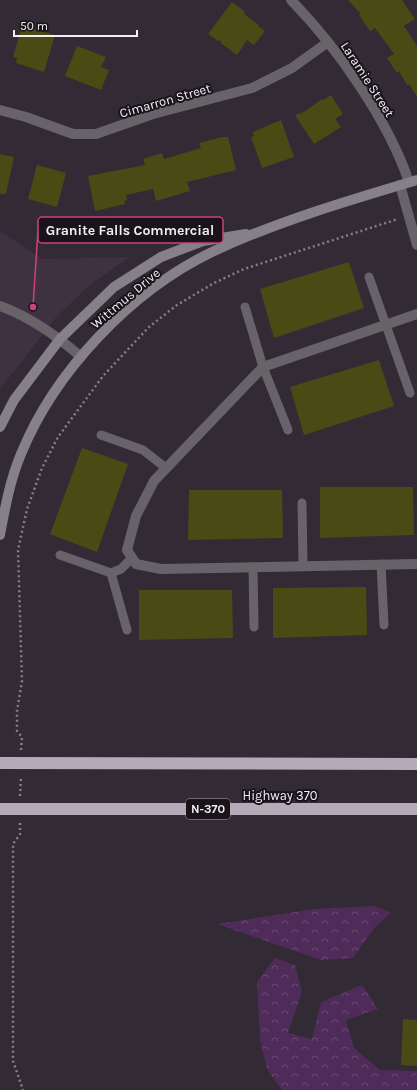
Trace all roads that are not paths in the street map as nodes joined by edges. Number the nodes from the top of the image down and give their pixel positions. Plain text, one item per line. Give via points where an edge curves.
1 (291, 0) edge
2 (328, 42) junction
3 (0, 110) edge
4 (409, 182) edge
5 (262, 231) junction
6 (417, 245) edge
7 (369, 277) dead end
8 (0, 306) edge
9 (245, 307) dead end
10 (417, 314) edge
11 (386, 325) junction
12 (60, 338) junction
13 (81, 357) junction
14 (263, 367) junction
15 (410, 393) dead end
16 (0, 427) edge
17 (288, 430) dead end
18 (101, 435) dead end
19 (166, 468) junction
20 (302, 503) dead end
21 (0, 536) edge
22 (60, 555) dead end
23 (132, 558) junction
24 (381, 564) junction
25 (417, 564) edge
26 (303, 566) junction
27 (253, 567) junction
28 (112, 573) junction
29 (384, 626) dead end
30 (254, 627) dead end
31 (127, 630) dead end
32 (0, 763) edge
33 (417, 764) edge
34 (417, 809) edge
35 (0, 810) edge

1 - 2 street, Laramie Street
2 - 3 street, Cimarron Street via 292,68 252,88 153,114 96,134 66,132 26,116
2 - 4 street, Laramie Street via 395,144
4 - 5 street, Wittmus Drive
4 - 6 street, Laramie Street
5 - 12 street, Wittmus Drive via 203,241 161,257 114,287
5 - 13 street, Wittmus Drive via 211,253 170,277 141,298 104,331
7 - 11 lane
8 - 12 street
9 - 14 lane
10 - 11 street
11 - 14 street
11 - 15 lane
12 - 13 street
12 - 16 street, Wittmus Drive via 14,400
13 - 21 street, Wittmus Drive via 61,381 21,454 7,495
14 - 17 lane
14 - 19 street
18 - 19 lane via 144,450
19 - 23 street via 154,481 136,516 127,550
20 - 26 lane
22 - 28 lane
23 - 27 street via 136,564 161,569
23 - 28 lane via 121,569
24 - 25 street
24 - 26 street
24 - 29 lane
26 - 27 street
27 - 30 lane
28 - 31 lane
32 - 33 highway
34 - 35 highway, Highway 370 / N-370

